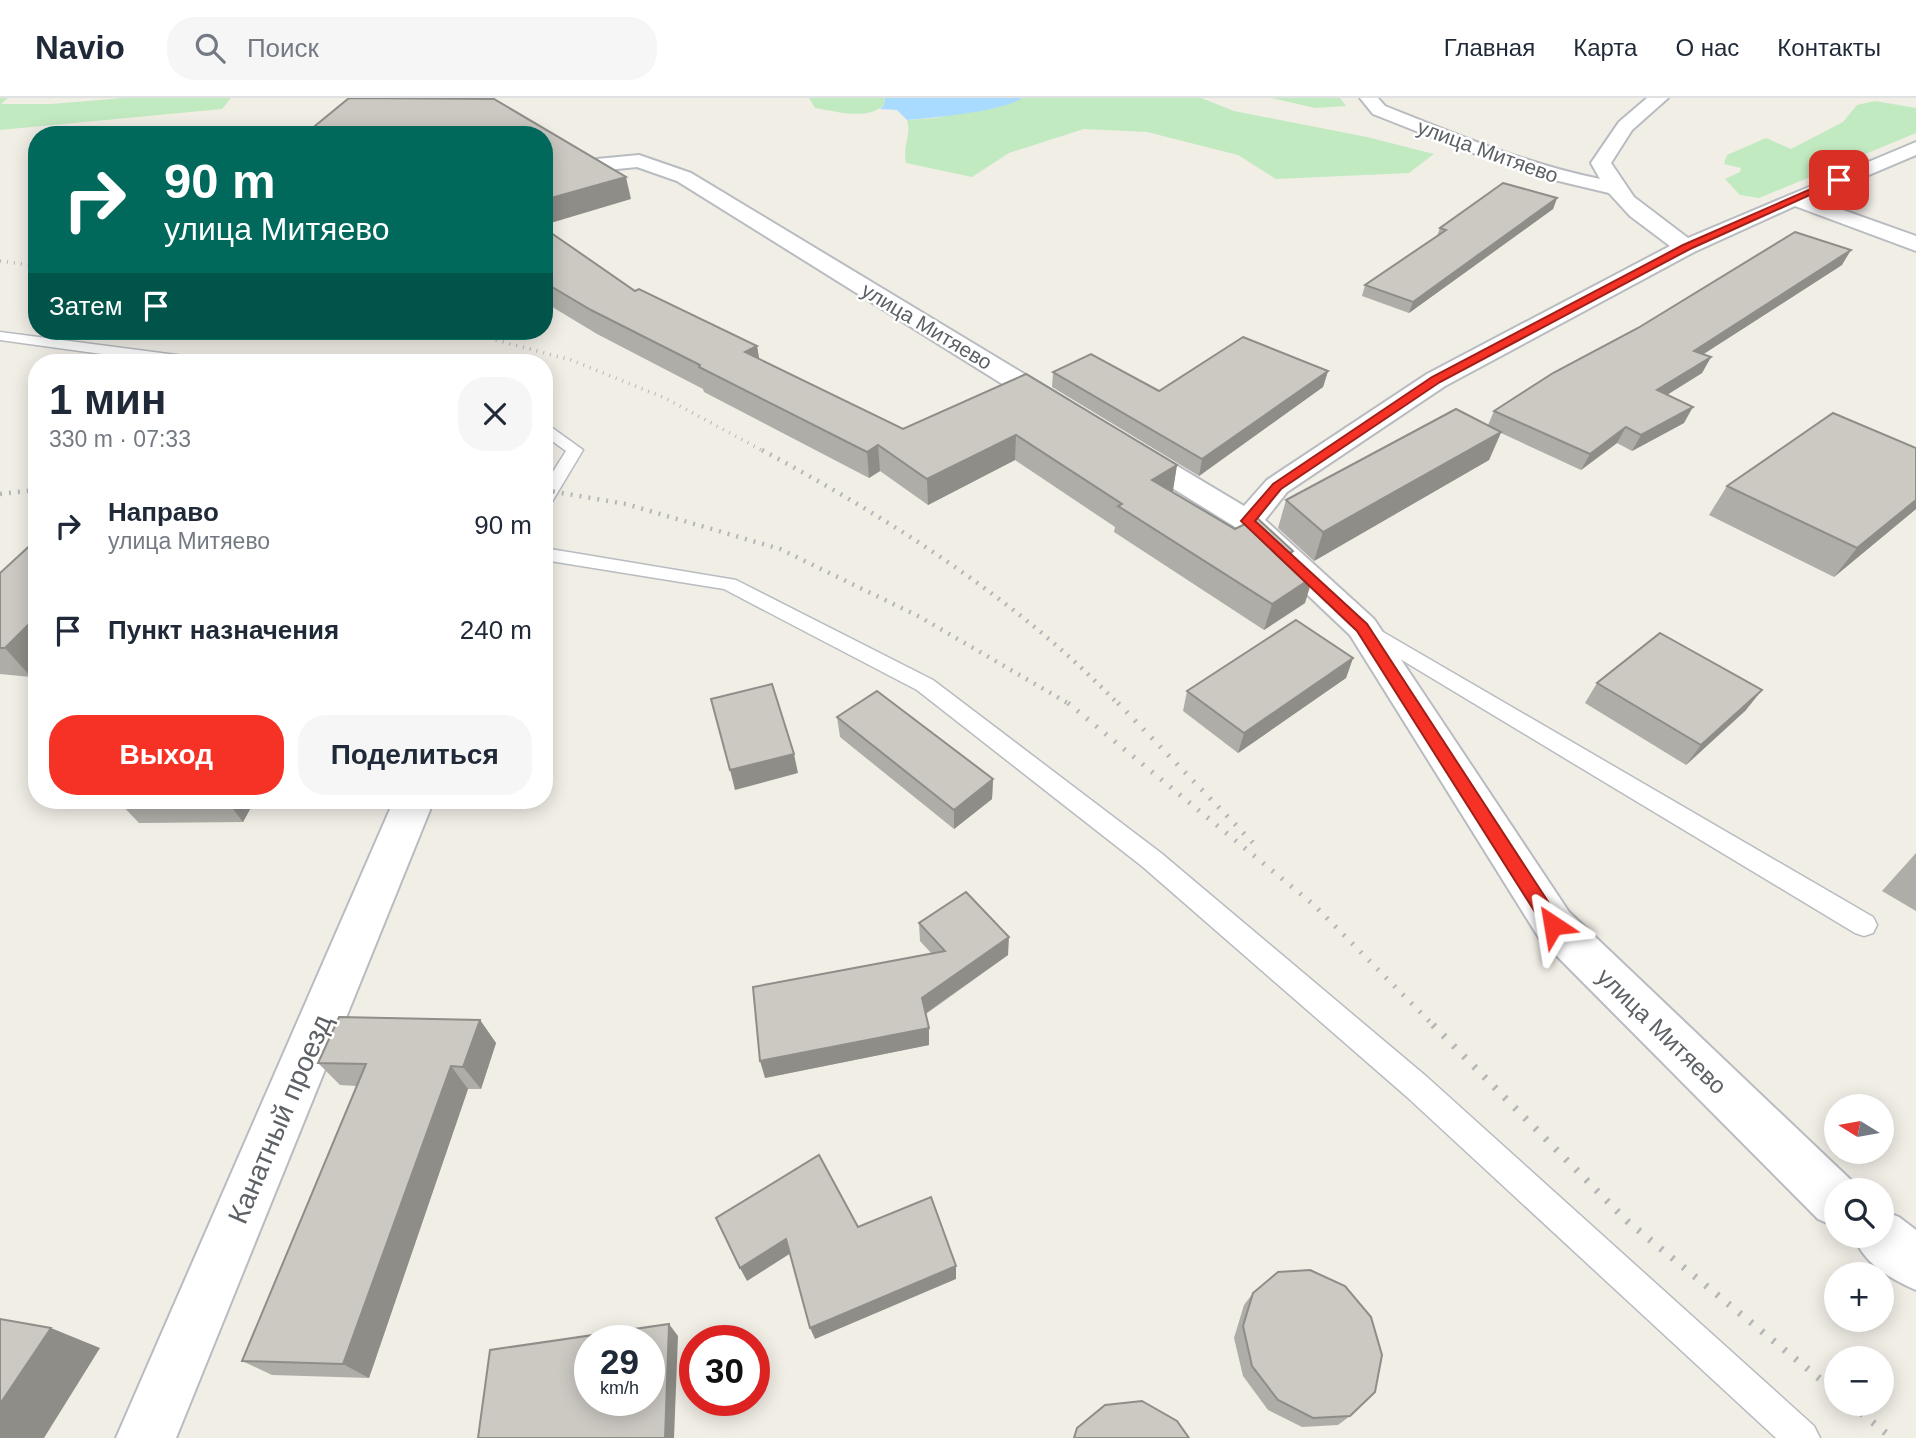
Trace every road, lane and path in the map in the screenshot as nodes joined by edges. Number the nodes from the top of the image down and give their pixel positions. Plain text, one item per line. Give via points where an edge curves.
1 (1369, 98) edge
2 (1659, 98) edge
3 (1913, 152) edge
4 (597, 164) edge
5 (1613, 188) junction
6 (1794, 199) junction
7 (1916, 244) edge
8 (1686, 247) junction
9 (0, 336) edge
10 (28, 340) edge
11 (29, 340) edge
12 (132, 354) edge
13 (1076, 417) edge
14 (553, 434) edge
15 (1111, 439) edge
16 (553, 486) edge
17 (1248, 521) junction
18 (553, 555) edge
19 (1362, 628) junction
20 (410, 809) edge
21 (1864, 925) dead end
22 (1824, 1189) edge
23 (1894, 1246) edge
24 (1916, 1263) edge
25 (146, 1438) edge
26 (1802, 1438) edge

1 - 5 street, улица Митяево via 1379,110 1477,149 1564,179
2 - 5 street via 1646,105 1608,146 1601,163
3 - 6 street
4 - 13 street, улица Митяево via 639,161 684,177
5 - 8 street via 1646,220
6 - 7 street
6 - 8 street
8 - 17 street via 1436,380 1277,486
9 - 10 lane
11 - 12 lane
14 - 16 lane via 575,450
15 - 17 street, улица Митяево
17 - 19 street, улица Митяево
18 - 26 lane via 729,584 925,685 1152,860 1407,1078
19 - 21 lane
19 - 22 street, улица Митяево via 1553,925
20 - 25 street, Канатный проезд
23 - 24 street

